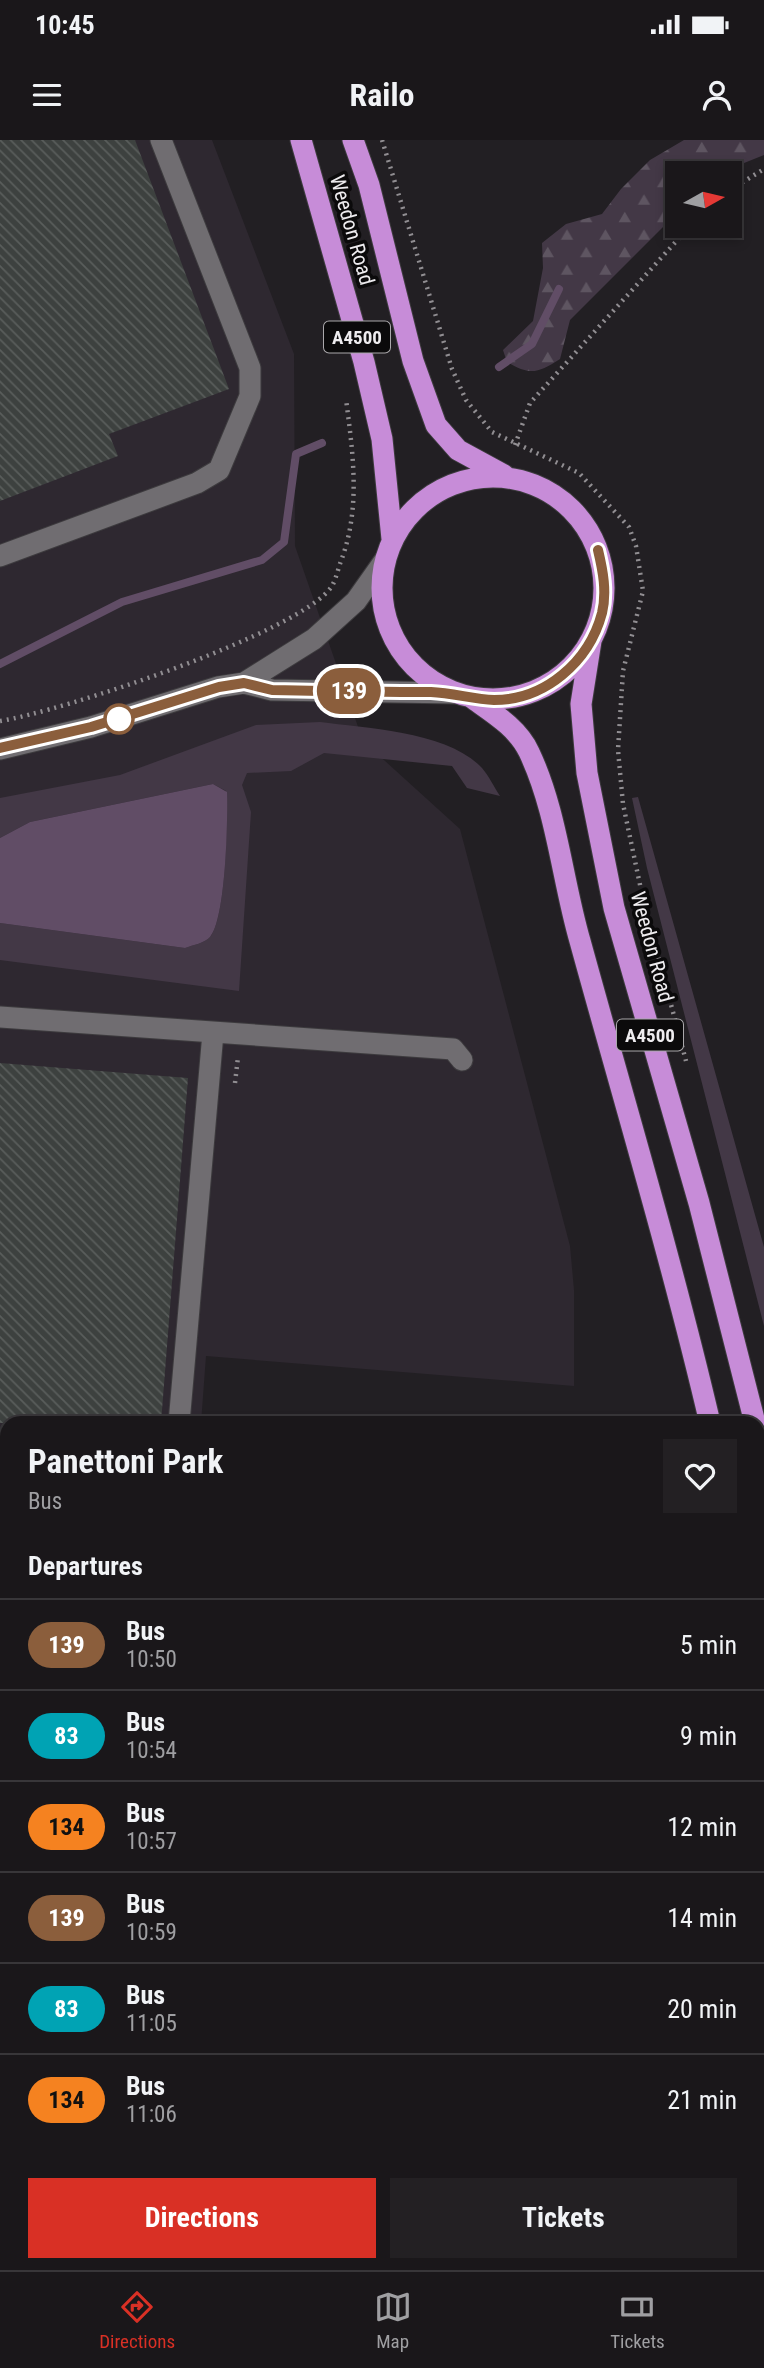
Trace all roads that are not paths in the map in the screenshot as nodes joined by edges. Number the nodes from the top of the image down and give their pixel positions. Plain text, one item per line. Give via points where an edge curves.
1 (161, 140) edge
2 (301, 140) edge
3 (353, 140) edge
4 (505, 476) junction
5 (392, 539) junction
6 (0, 556) edge
7 (385, 560) junction
8 (591, 641) junction
9 (244, 683) junction
10 (463, 695) junction
11 (0, 748) edge
12 (0, 1017) edge
13 (213, 1032) junction
14 (462, 1060) dead end
15 (179, 1416) edge
16 (706, 1416) edge
17 (753, 1416) edge

1 - 6 street via 250,368 250,396 219,470
2 - 5 highway, Weedon Road / A4500 via 382,439
3 - 4 highway, Weedon Road / A4500 via 369,185 413,361 436,425 458,450
4 - 5 highway via 460,481 438,490 419,503
4 - 8 highway via 535,484 562,499 584,522 598,550 604,581
5 - 7 highway
7 - 9 street via 356,601 314,639
7 - 10 highway via 381,592 387,624 402,653 425,677
8 - 10 highway via 578,661 541,689 507,698
8 - 17 highway, Weedon Road / A4500 via 581,704 587,773 614,908 699,1203
9 - 10 street via 272,690
9 - 11 street
10 - 16 highway, A4500 via 509,725 528,750 544,791 578,937
12 - 13 street
13 - 14 street via 453,1049
13 - 15 street

